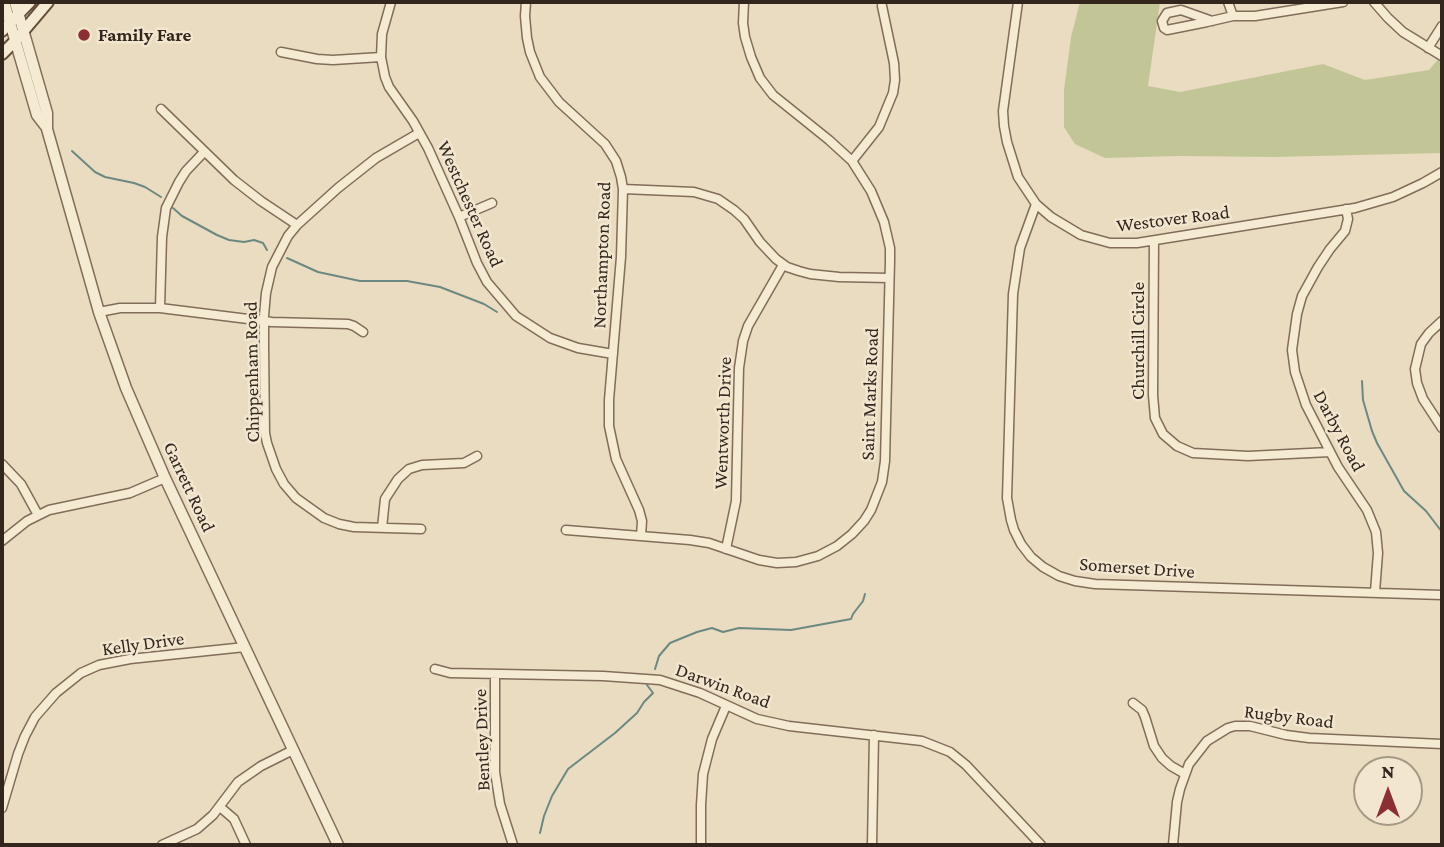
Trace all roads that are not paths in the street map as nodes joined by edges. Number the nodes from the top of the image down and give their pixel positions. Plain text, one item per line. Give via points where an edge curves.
1 (4, 2) edge
2 (30, 2) edge
3 (48, 2) edge
4 (391, 2) edge
5 (526, 2) edge
6 (744, 2) edge
7 (1017, 2) edge
8 (1228, 2) edge
9 (1343, 2) edge
10 (1374, 2) edge
11 (882, 6) dead end
12 (17, 7) edge
13 (1233, 16) junction
14 (1212, 21) junction
15 (1442, 26) edge
16 (6, 27) edge
17 (23, 31) junction
18 (15, 41) junction
19 (1428, 48) junction
20 (281, 52) dead end
21 (2, 54) edge
22 (1442, 56) edge
23 (381, 57) junction
24 (161, 109) dead end
25 (47, 129) junction
26 (419, 132) junction
27 (204, 152) junction
28 (852, 161) junction
29 (1442, 172) edge
30 (623, 189) junction
31 (492, 203) dead end
32 (1036, 204) junction
33 (1346, 209) junction
34 (459, 216) junction
35 (297, 225) junction
36 (1154, 241) junction
37 (783, 265) junction
38 (889, 278) junction
39 (160, 308) junction
40 (99, 312) junction
41 (264, 321) junction
42 (1442, 321) edge
43 (363, 332) dead end
44 (613, 354) junction
45 (1442, 428) edge
46 (1330, 452) junction
47 (477, 456) dead end
48 (2, 464) edge
49 (165, 478) junction
50 (38, 515) junction
51 (382, 528) junction
52 (421, 529) dead end
53 (566, 530) dead end
54 (641, 536) junction
55 (2, 541) edge
56 (726, 549) junction
57 (1376, 592) junction
58 (1442, 595) edge
59 (245, 647) junction
60 (435, 669) dead end
61 (495, 674) junction
62 (1133, 703) dead end
63 (726, 706) junction
64 (874, 735) junction
65 (1442, 744) edge
66 (293, 750) junction
67 (1185, 774) junction
68 (3, 798) edge
69 (220, 807) junction
70 (2, 808) edge
71 (162, 845) edge
72 (246, 845) edge
73 (338, 845) edge
74 (513, 845) edge
75 (701, 845) edge
76 (872, 845) edge
77 (1041, 845) edge
78 (1173, 845) edge

1 - 16 street, Garrett Road
2 - 12 main road
3 - 17 main road
4 - 23 street, Westchester Road
5 - 30 street, Northampton Road via 527,38 540,77 611,152
6 - 28 street, Saint Marks Road via 748,49 766,86
7 - 32 street, Westover Road via 1004,126 1018,177
8 - 13 street
9 - 13 street
10 - 19 street via 1403,32
11 - 28 street via 894,63 891,101 879,127
12 - 16 main road
12 - 17 street, Garrett Road
13 - 14 street
14 - 14 street via 1167,30 1162,21 1167,13 1181,10
15 - 19 street
16 - 18 street, Garrett Road
17 - 18 main road
17 - 25 street, Garrett Road via 47,113
18 - 21 main road
18 - 25 street, Garrett Road via 37,114
19 - 22 street
20 - 23 street via 333,60
23 - 26 street, Westchester Road via 389,87
24 - 27 street
25 - 40 street, Garrett Road
26 - 34 street, Westchester Road
26 - 35 street, Chippenham Road via 376,158
27 - 35 street via 249,192
27 - 39 street via 179,181 166,208
28 - 38 street, Saint Marks Road via 884,222 890,248
29 - 33 street, Westover Road via 1392,197
30 - 37 street via 694,192 718,199 744,219
30 - 44 street, Northampton Road
31 - 34 street
32 - 36 street, Westover Road via 1090,238 1119,244
32 - 57 street, Somerset Drive via 1020,248 1013,293 1007,498 1014,530 1031,556 1059,576 1094,584
33 - 36 street, Westover Road
33 - 46 street, Darby Road via 1345,231 1302,296 1293,341 1302,395
34 - 44 street, Westchester Road via 487,282 516,316 561,343
35 - 41 street, Chippenham Road via 272,267
36 - 46 street, Churchill Circle via 1153,395 1155,418 1163,434 1193,453
37 - 38 street via 820,275
37 - 56 street, Wentworth Drive via 743,341 736,501
38 - 56 street, Saint Marks Road via 884,471 871,510 846,539 812,558 769,562
39 - 40 street
39 - 41 street
40 - 49 street, Garrett Road
41 - 43 street via 348,324
41 - 51 street, Chippenham Road via 265,433 284,485 324,518 354,527
42 - 45 street via 1421,344 1415,369 1423,400
44 - 54 street, Northampton Road via 608,412 611,439 639,510
46 - 57 street, Darby Road via 1367,510 1376,533
47 - 51 street via 464,463 422,464 409,470 385,499
48 - 50 street via 22,484
49 - 50 street via 130,493
49 - 59 street, Garrett Road
50 - 55 street
51 - 52 street, Chippenham Road
53 - 54 street, Saint Marks Road
54 - 56 street, Saint Marks Road
57 - 58 street, Somerset Drive
59 - 66 street, Garrett Road
59 - 68 street, Kelly Drive via 130,659 81,673 35,716
60 - 61 street, Darwin Road
61 - 63 street, Darwin Road via 660,680
61 - 74 street, Bentley Drive via 495,772
62 - 67 street via 1142,710 1162,758
63 - 64 street, Darwin Road via 789,726
63 - 75 street via 703,774
64 - 76 street
64 - 77 street, Darwin Road via 922,741 950,752
65 - 67 street, Rugby Road via 1309,738 1235,726 1207,741
66 - 69 street via 238,782
66 - 73 street, Garrett Road
67 - 78 street, Rugby Road
68 - 70 street, Kelly Drive
69 - 71 street via 197,829
69 - 72 street via 234,819

